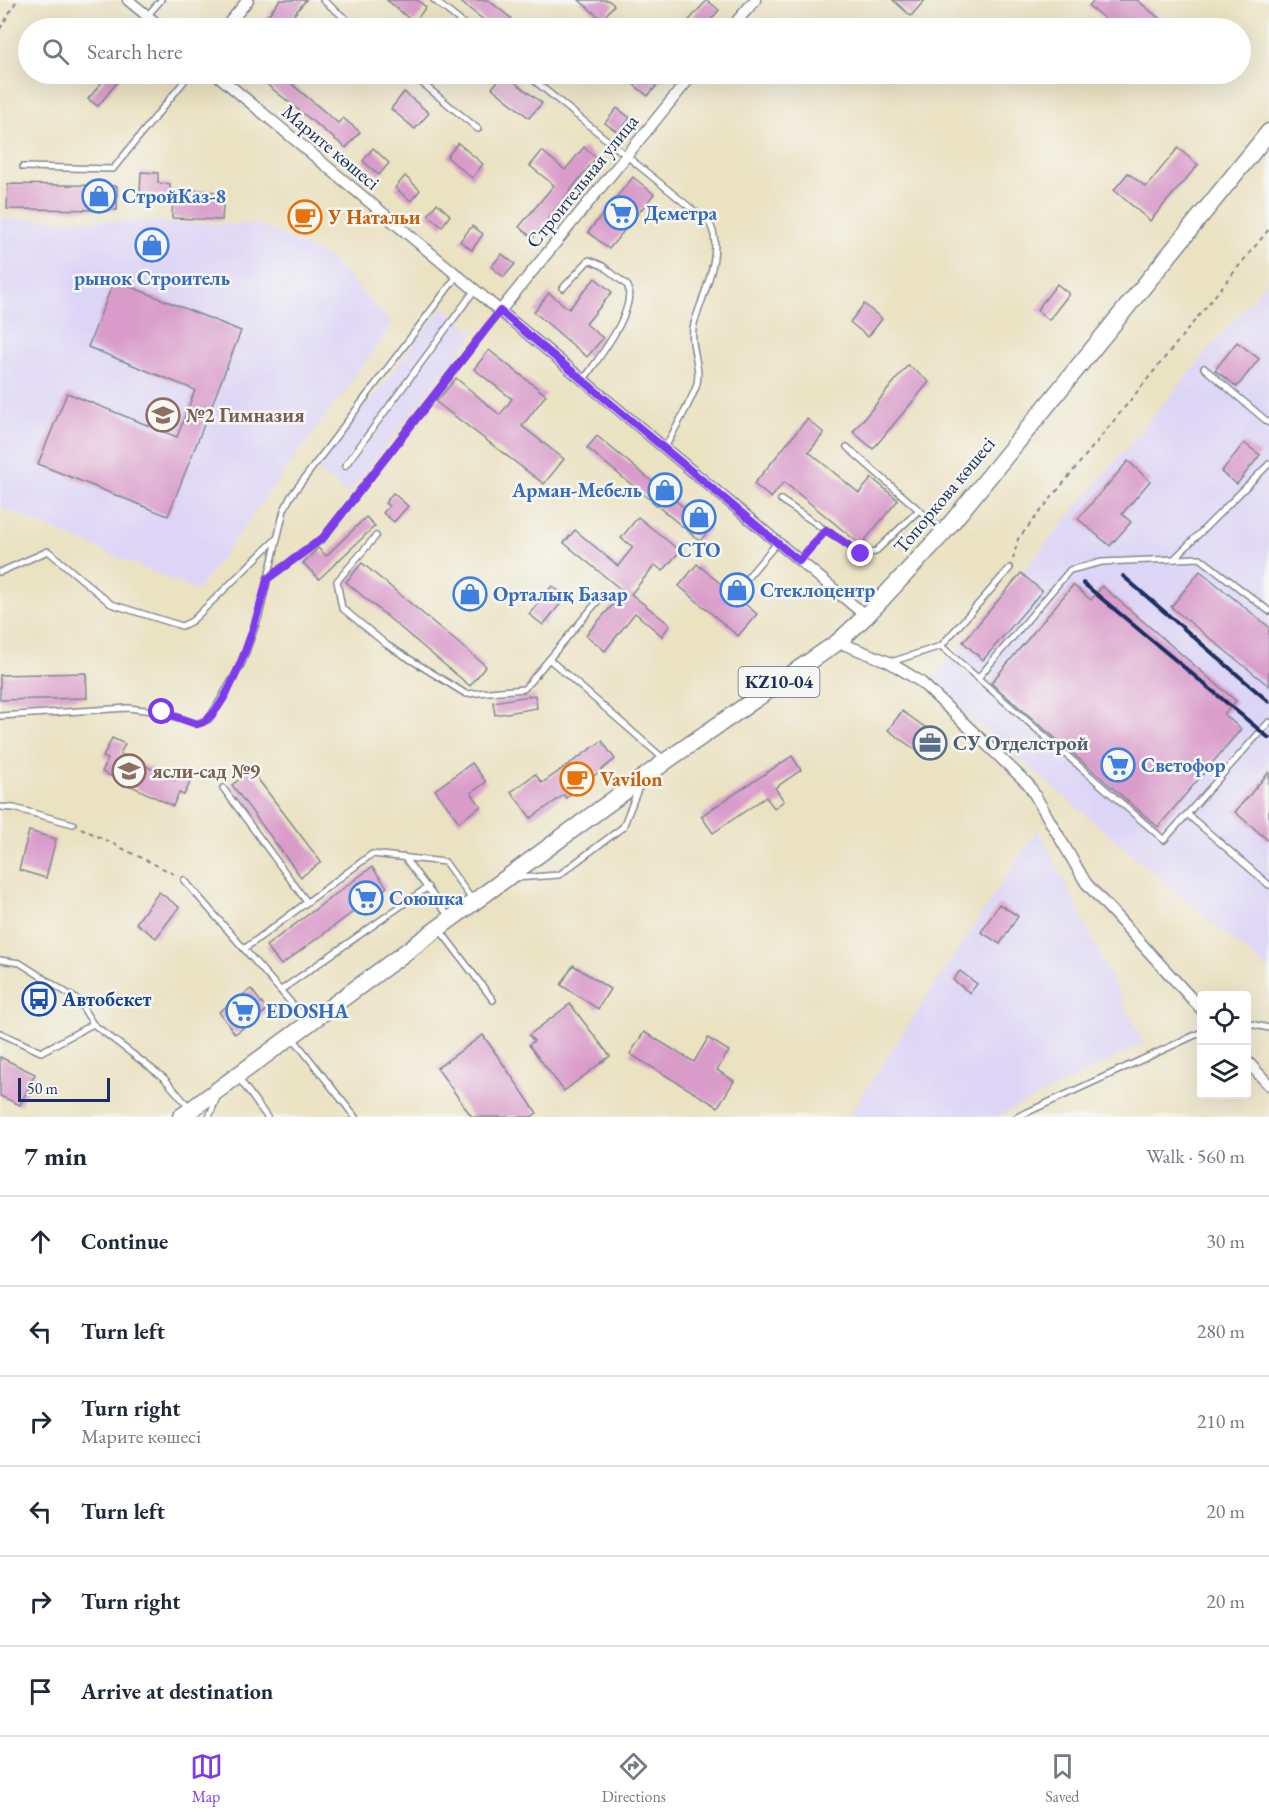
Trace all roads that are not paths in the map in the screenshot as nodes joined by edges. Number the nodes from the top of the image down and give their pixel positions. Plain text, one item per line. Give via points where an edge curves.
1 (128, 0) edge
2 (161, 0) edge
3 (248, 0) edge
4 (322, 0) edge
5 (434, 0) edge
6 (748, 2) edge
7 (147, 16) junction
8 (150, 18) edge
9 (233, 18) edge
10 (344, 18) edge
11 (457, 18) edge
12 (738, 18) edge
13 (182, 84) edge
14 (228, 84) edge
15 (423, 84) edge
16 (539, 84) edge
17 (685, 84) edge
18 (478, 129) dead end
19 (1269, 132) edge
20 (627, 154) junction
21 (23, 167) dead end
22 (457, 276) junction
23 (563, 288) dead end
24 (474, 291) junction
25 (500, 311) junction
26 (1204, 368) dead end
27 (582, 381) junction
28 (1269, 423) edge
29 (847, 447) dead end
30 (664, 449) junction
31 (1269, 464) edge
32 (345, 466) dead end
33 (782, 500) dead end
34 (919, 510) junction
35 (826, 530) junction
36 (944, 532) junction
37 (376, 536) dead end
38 (277, 538) junction
39 (777, 543) junction
40 (1174, 559) junction
41 (799, 561) junction
42 (1010, 568) road end
43 (0, 572) edge
44 (747, 578) dead end
45 (267, 579) junction
46 (597, 602) dead end
47 (1269, 611) edge
48 (866, 616) junction
49 (838, 642) junction
50 (941, 646) junction
51 (550, 660) junction
52 (889, 662) junction
53 (978, 678) junction
54 (0, 716) edge
55 (1269, 722) edge
56 (666, 761) junction
57 (642, 778) junction
58 (223, 788) dead end
59 (0, 807) edge
60 (1187, 814) junction
61 (73, 824) road end
62 (404, 857) junction
63 (507, 878) junction
64 (184, 880) road end
65 (1269, 885) edge
66 (428, 887) junction
67 (307, 902) junction
68 (475, 902) junction
69 (445, 924) junction
70 (244, 949) junction
71 (0, 960) edge
72 (280, 990) junction
73 (493, 999) dead end
74 (1197, 1005) edge
75 (93, 1024) junction
76 (310, 1024) junction
77 (1251, 1024) edge
78 (1269, 1029) edge
79 (0, 1033) edge
80 (1197, 1034) edge
81 (292, 1036) junction
82 (1251, 1065) edge
83 (237, 1076) junction
84 (1269, 1084) edge
85 (221, 1087) junction
86 (186, 1113) edge
87 (209, 1117) edge
88 (267, 1117) edge
89 (355, 1117) edge
90 (1017, 1117) edge

1 - 7 street
2 - 7 lane
3 - 9 street
4 - 10 lane
5 - 11 lane
6 - 12 street
7 - 8 street
13 - 21 lane via 113,169
14 - 22 street, Марите көшесі
15 - 18 lane
16 - 20 lane
17 - 20 street, Строительная улица
19 - 36 highway, Топоркова көшесі / KZ10-04
20 - 25 street, Строительная улица
20 - 30 lane via 715,231 709,285 691,342 697,385
22 - 24 street, Марите көшесі
22 - 38 lane via 300,480 284,510
23 - 27 lane via 589,260 628,286 628,306 623,317
24 - 25 street, Марите көшесі
24 - 32 lane
25 - 27 street, Марите көшесі
25 - 45 lane via 323,538
26 - 28 lane
27 - 30 street, Марите көшесі
29 - 34 lane
30 - 39 street, Марите көшесі
31 - 40 lane
33 - 35 lane
34 - 35 lane via 869,555 861,554
34 - 36 lane
35 - 41 lane
36 - 48 highway, Топоркова көшесі / KZ10-04
37 - 51 lane via 337,580 342,608 387,645 466,694 524,689
38 - 43 lane via 192,621 182,626 111,604 48,551
38 - 45 lane
39 - 41 street, Марите көшесі
39 - 44 lane
40 - 47 lane via 1200,558
40 - 53 lane via 1102,562 1070,570
41 - 48 street, Марите көшесі
42 - 50 lane
45 - 54 lane via 242,663 204,723 128,708
46 - 51 lane
48 - 49 highway, Топоркова көшесі / KZ10-04
49 - 52 street
49 - 56 highway, Топоркова көшесі / KZ10-04
50 - 52 lane
50 - 53 lane
51 - 56 lane
52 - 74 street via 921,682 1029,785 1086,883
53 - 60 lane via 1164,840
55 - 60 lane
56 - 57 highway, Топоркова көшесі / KZ10-04
57 - 63 highway, Топоркова көшесі / KZ10-04
57 - 63 lane via 623,828 559,875
58 - 67 lane
59 - 61 lane
60 - 65 lane
62 - 66 lane
62 - 67 lane via 372,854
62 - 68 lane via 445,862
63 - 68 highway, Топоркова көшесі / KZ10-04
64 - 70 lane
66 - 69 lane
66 - 72 lane
67 - 70 lane
68 - 69 highway, Топоркова көшесі / KZ10-04
69 - 73 lane
69 - 76 highway, Топоркова көшесі / KZ10-04
70 - 72 lane
71 - 75 lane via 20,963 78,1000
72 - 76 lane
75 - 79 lane via 41,1052
75 - 86 lane via 164,1078
76 - 81 highway, Топоркова көшесі / KZ10-04
77 - 78 lane
80 - 90 lane
81 - 83 highway, Топоркова көшесі / KZ10-04
81 - 89 lane
82 - 84 street
83 - 85 highway, Топоркова көшесі / KZ10-04
83 - 88 lane
85 - 86 highway, Топоркова көшесі / KZ10-04
85 - 87 lane

